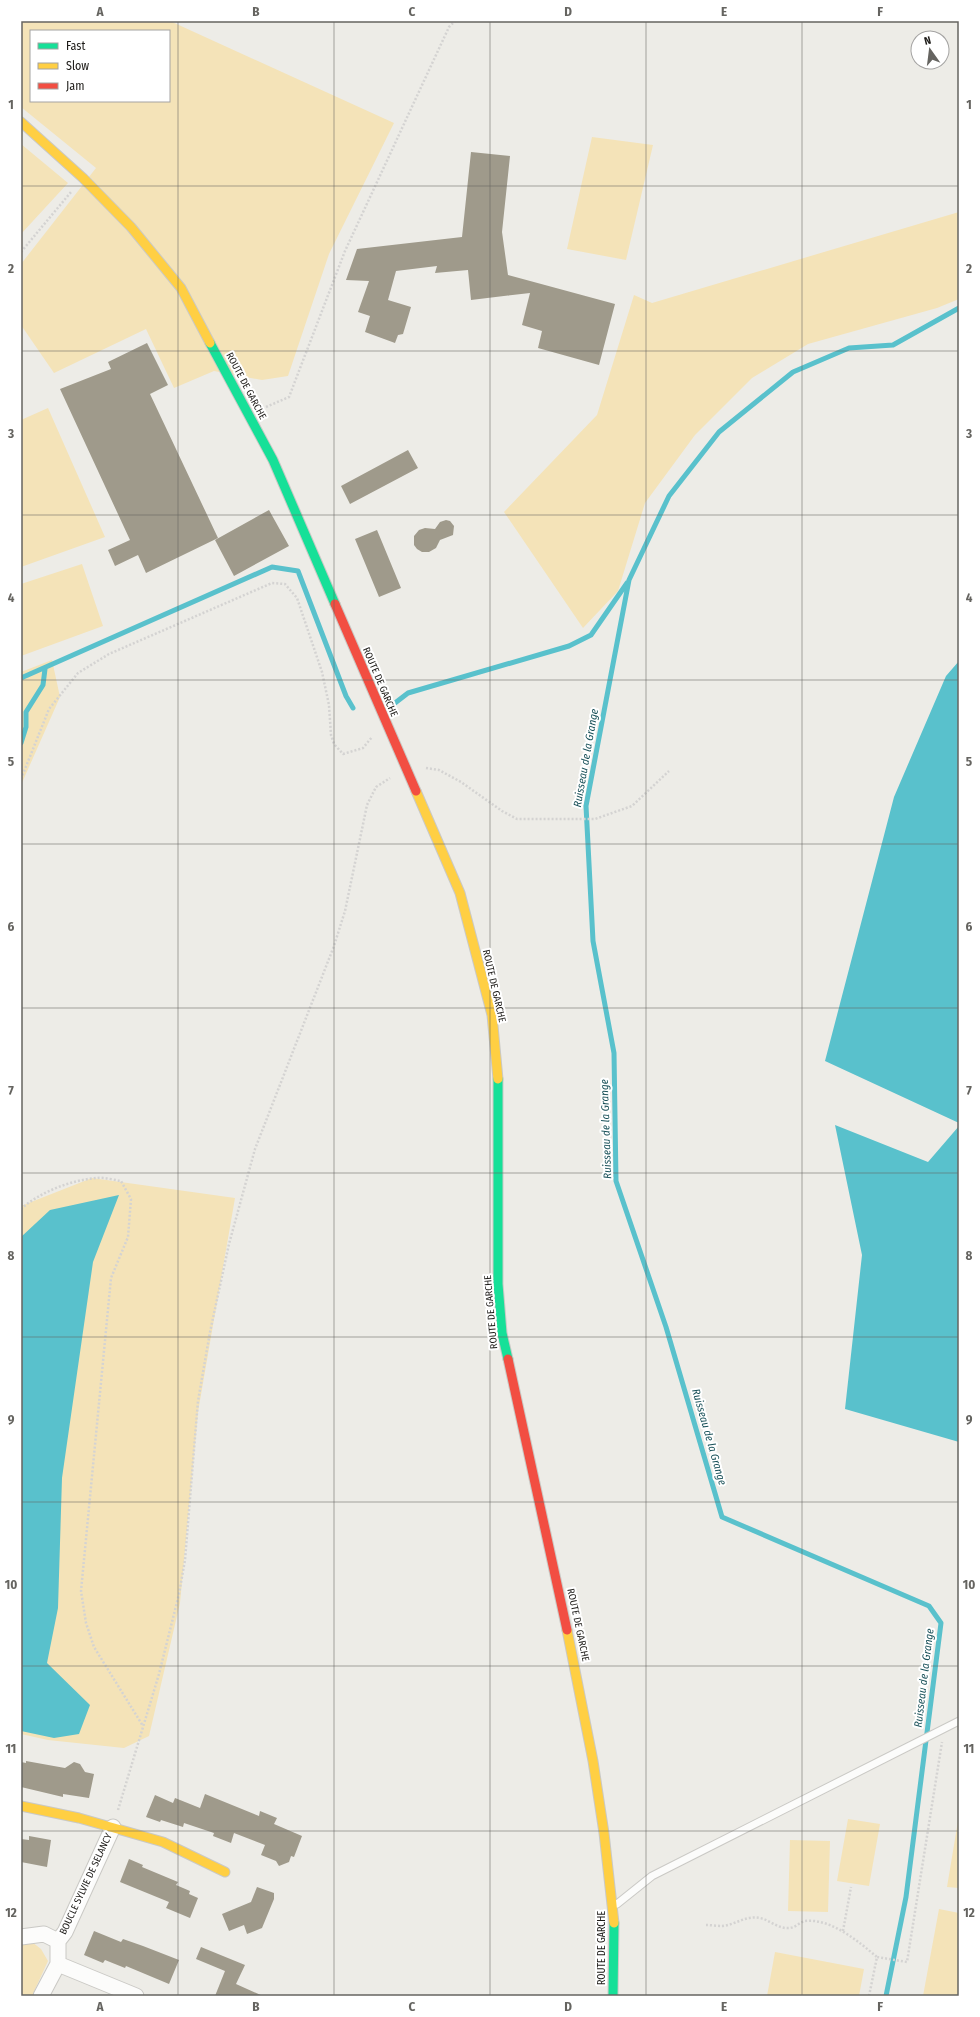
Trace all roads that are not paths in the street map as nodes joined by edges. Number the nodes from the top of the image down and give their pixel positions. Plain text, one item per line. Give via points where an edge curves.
1 (21, 122) edge
2 (959, 1721) edge
3 (21, 1806) edge
4 (113, 1827) junction
5 (225, 1872) dead end
6 (613, 1906) junction
7 (21, 1937) edge
8 (58, 1941) junction
9 (58, 1964) junction
10 (41, 1996) edge
11 (136, 1996) edge
12 (613, 1996) edge

1 - 6 street, ROUTE DE GARCHE via 131,226 181,288 276,467 460,893 492,1014 498,1072 498,1284 502,1333 573,1649 600,1808
2 - 6 lane via 652,1876
3 - 4 street, BOUCLE SYLVIE DE SELANCY
4 - 5 street, BOUCLE SYLVIE DE SELANCY via 163,1842
4 - 8 street, BOUCLE SYLVIE DE SELANCY via 65,1932
6 - 12 street, ROUTE DE GARCHE
7 - 8 street via 44,1934
8 - 9 street, BOUCLE SYLVIE DE SELANCY
9 - 10 street, BOUCLE SYLVIE DE SELANCY
9 - 11 street

